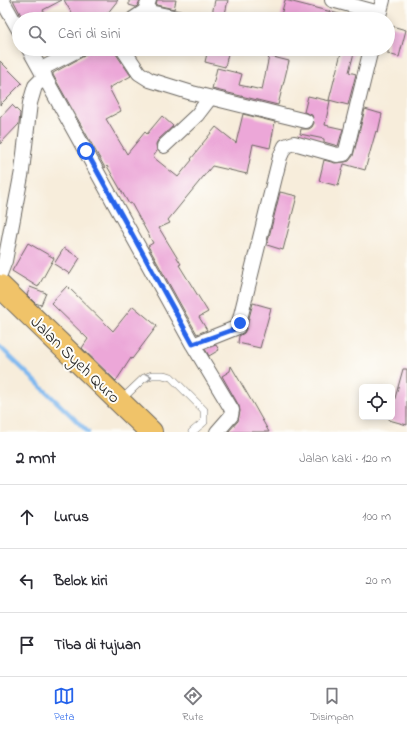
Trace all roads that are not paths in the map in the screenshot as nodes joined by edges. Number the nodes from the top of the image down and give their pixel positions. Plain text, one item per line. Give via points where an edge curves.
1 (2, 0) edge
2 (332, 0) edge
3 (147, 5) edge
4 (380, 11) edge
5 (164, 12) edge
6 (12, 18) edge
7 (33, 56) edge
8 (69, 56) edge
9 (128, 56) edge
10 (369, 56) edge
11 (43, 73) junction
12 (210, 98) junction
13 (306, 120) dead end
14 (164, 146) dead end
15 (0, 274) edge
16 (0, 286) edge
17 (193, 344) junction
18 (120, 401) junction
19 (151, 432) edge
20 (192, 432) edge
21 (217, 432) edge

1 - 6 street
2 - 4 street
3 - 5 street
7 - 11 street
8 - 11 street
9 - 12 street via 144,78
10 - 17 street via 346,151 337,155 294,143 285,146 280,157 238,327
11 - 15 street via 35,86 30,103 22,171 5,261
11 - 17 street
12 - 13 street
12 - 14 street via 197,115
16 - 18 main road, Jalan Syeh Quro
17 - 21 street via 232,410 231,416
18 - 19 main road, Jalan Syeh Quro
18 -> 20 lane via 144,378 152,375 171,377 204,410 204,422

